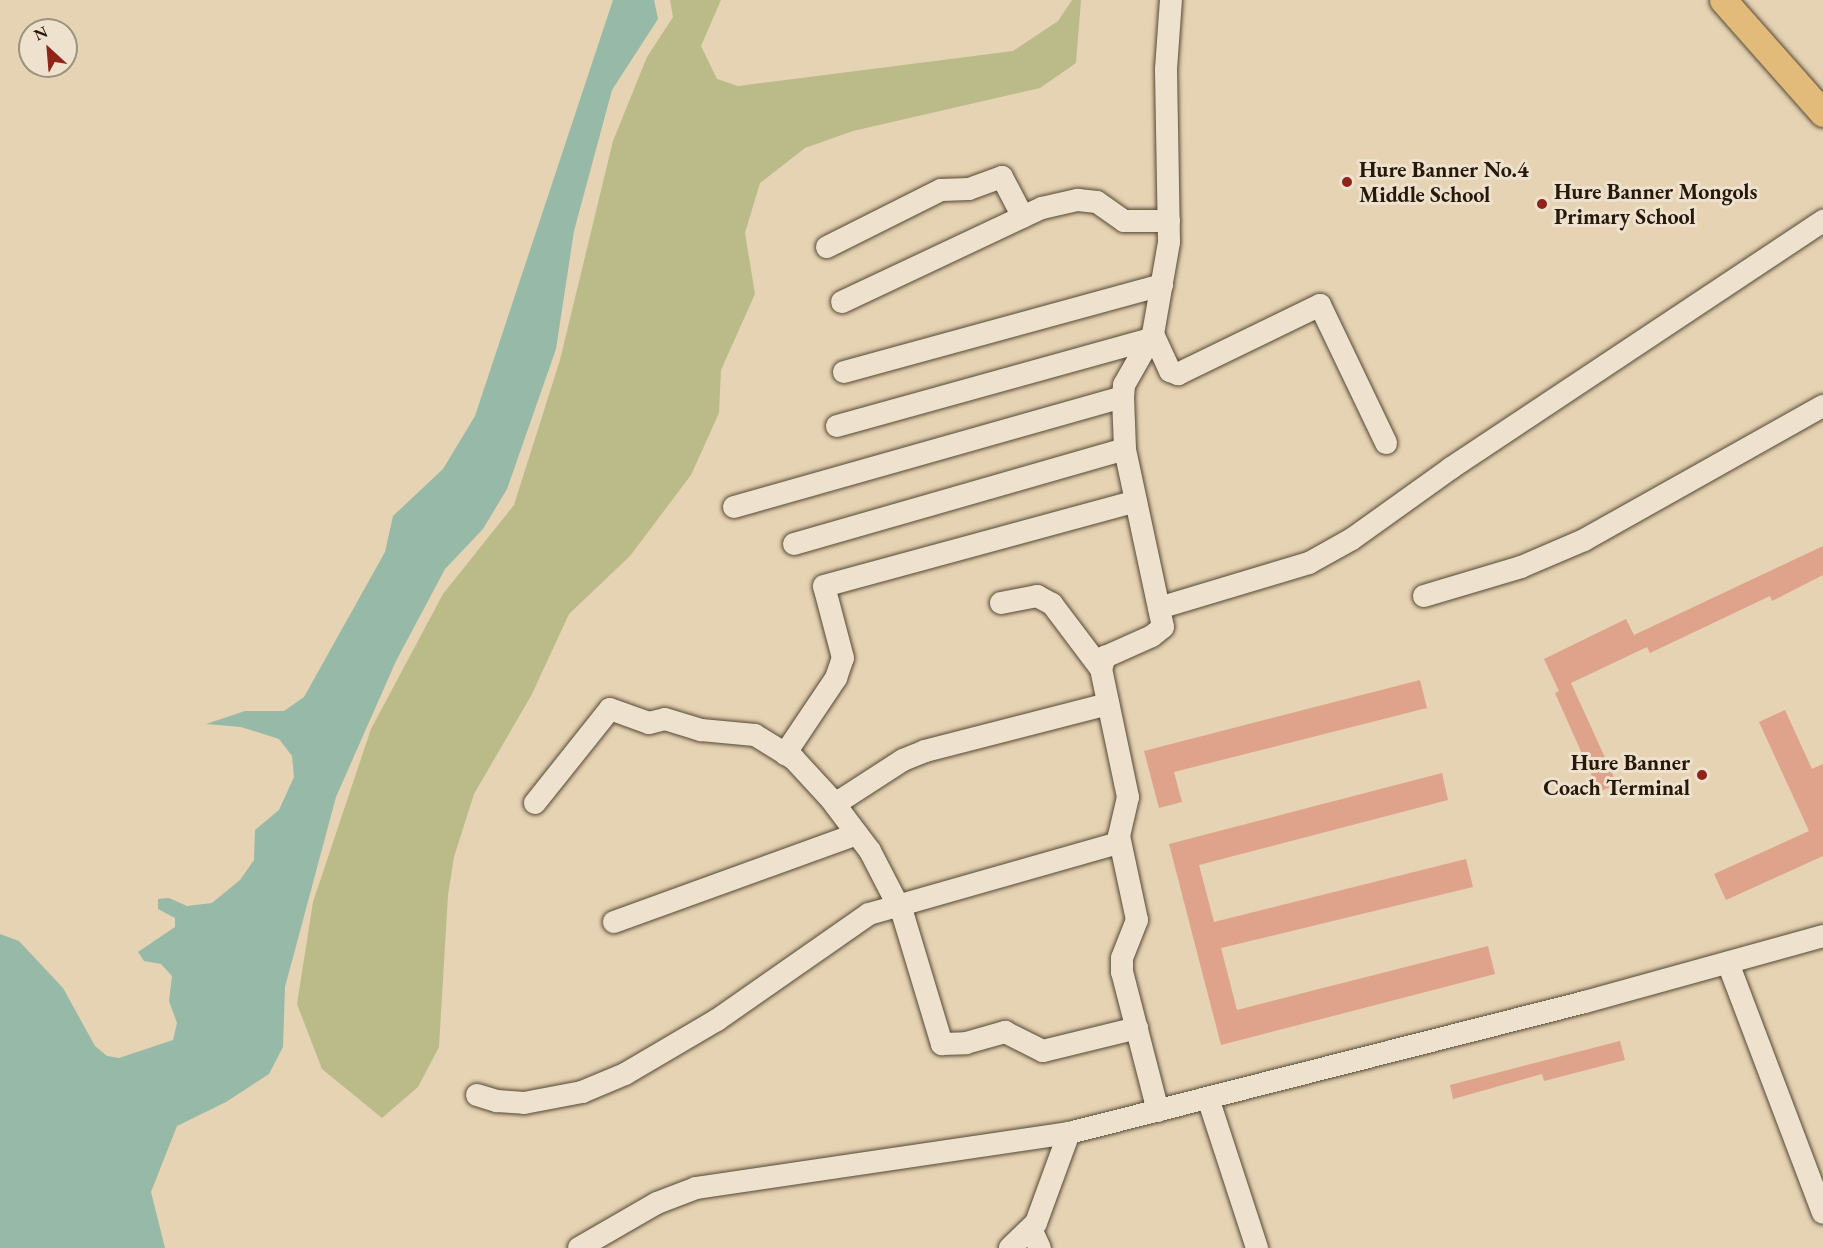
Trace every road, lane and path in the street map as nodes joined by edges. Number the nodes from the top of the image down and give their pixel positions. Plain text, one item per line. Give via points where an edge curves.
1 (1171, 0) edge
2 (1723, 0) edge
3 (1823, 113) edge
4 (1023, 217) junction
5 (1169, 221) junction
6 (1823, 221) edge
7 (827, 247) dead end
8 (1162, 285) junction
9 (842, 303) dead end
10 (1152, 337) junction
11 (844, 372) dead end
12 (1123, 397) junction
13 (1823, 406) edge
14 (837, 426) dead end
15 (1386, 443) dead end
16 (1125, 449) junction
17 (1136, 501) junction
18 (734, 507) dead end
19 (794, 544) dead end
20 (1424, 596) dead end
21 (1001, 603) dead end
22 (1159, 608) junction
23 (1101, 669) junction
24 (1108, 704) junction
25 (785, 754) junction
26 (535, 803) dead end
27 (834, 804) junction
28 (857, 834) junction
29 (1119, 843) junction
30 (897, 906) junction
31 (614, 922) dead end
32 (1822, 939) edge
33 (1728, 963) junction
34 (1137, 1028) junction
35 (477, 1095) dead end
36 (1208, 1098) junction
37 (1158, 1111) junction
38 (1069, 1133) junction
39 (1823, 1213) edge
40 (1035, 1239) edge
41 (579, 1248) edge
42 (1010, 1248) edge
43 (1257, 1248) edge

1 - 5 street via 1166,69
2 - 3 main road
4 - 5 street via 1078,200 1097,202 1124,221
4 - 7 street via 1002,177 969,189 941,190
4 - 9 street
5 - 8 street
6 - 22 street via 1450,468 1352,539 1309,563
8 - 10 street
8 - 11 street
10 - 12 street via 1124,385
10 - 14 street
10 - 15 street via 1170,371 1178,374 1320,304
12 - 16 street
12 - 18 street
13 - 20 street via 1584,540 1521,567
16 - 17 street
16 - 19 street
17 - 22 street
17 - 25 street via 824,586 843,658 836,678
21 - 23 street via 1037,596 1052,604
22 - 23 street via 1163,627 1105,657
23 - 24 street
24 - 27 street via 925,751 903,760
24 - 29 street via 1128,797
25 - 26 street via 755,735 701,730 665,719 649,723 610,709
25 - 27 street
27 - 28 street
28 - 30 street
28 - 31 street
29 - 30 street
29 - 34 street via 1137,920 1122,958
30 - 34 street via 942,1044 1005,1032 1043,1051
30 - 35 street via 869,914 717,1020 626,1074 582,1092 524,1103
32 - 33 street
33 - 36 street
33 - 39 street
34 - 37 street
36 - 37 street
36 - 43 street
37 - 38 street
38 - 40 street
38 - 41 street via 696,1188 657,1203
40 - 42 street

